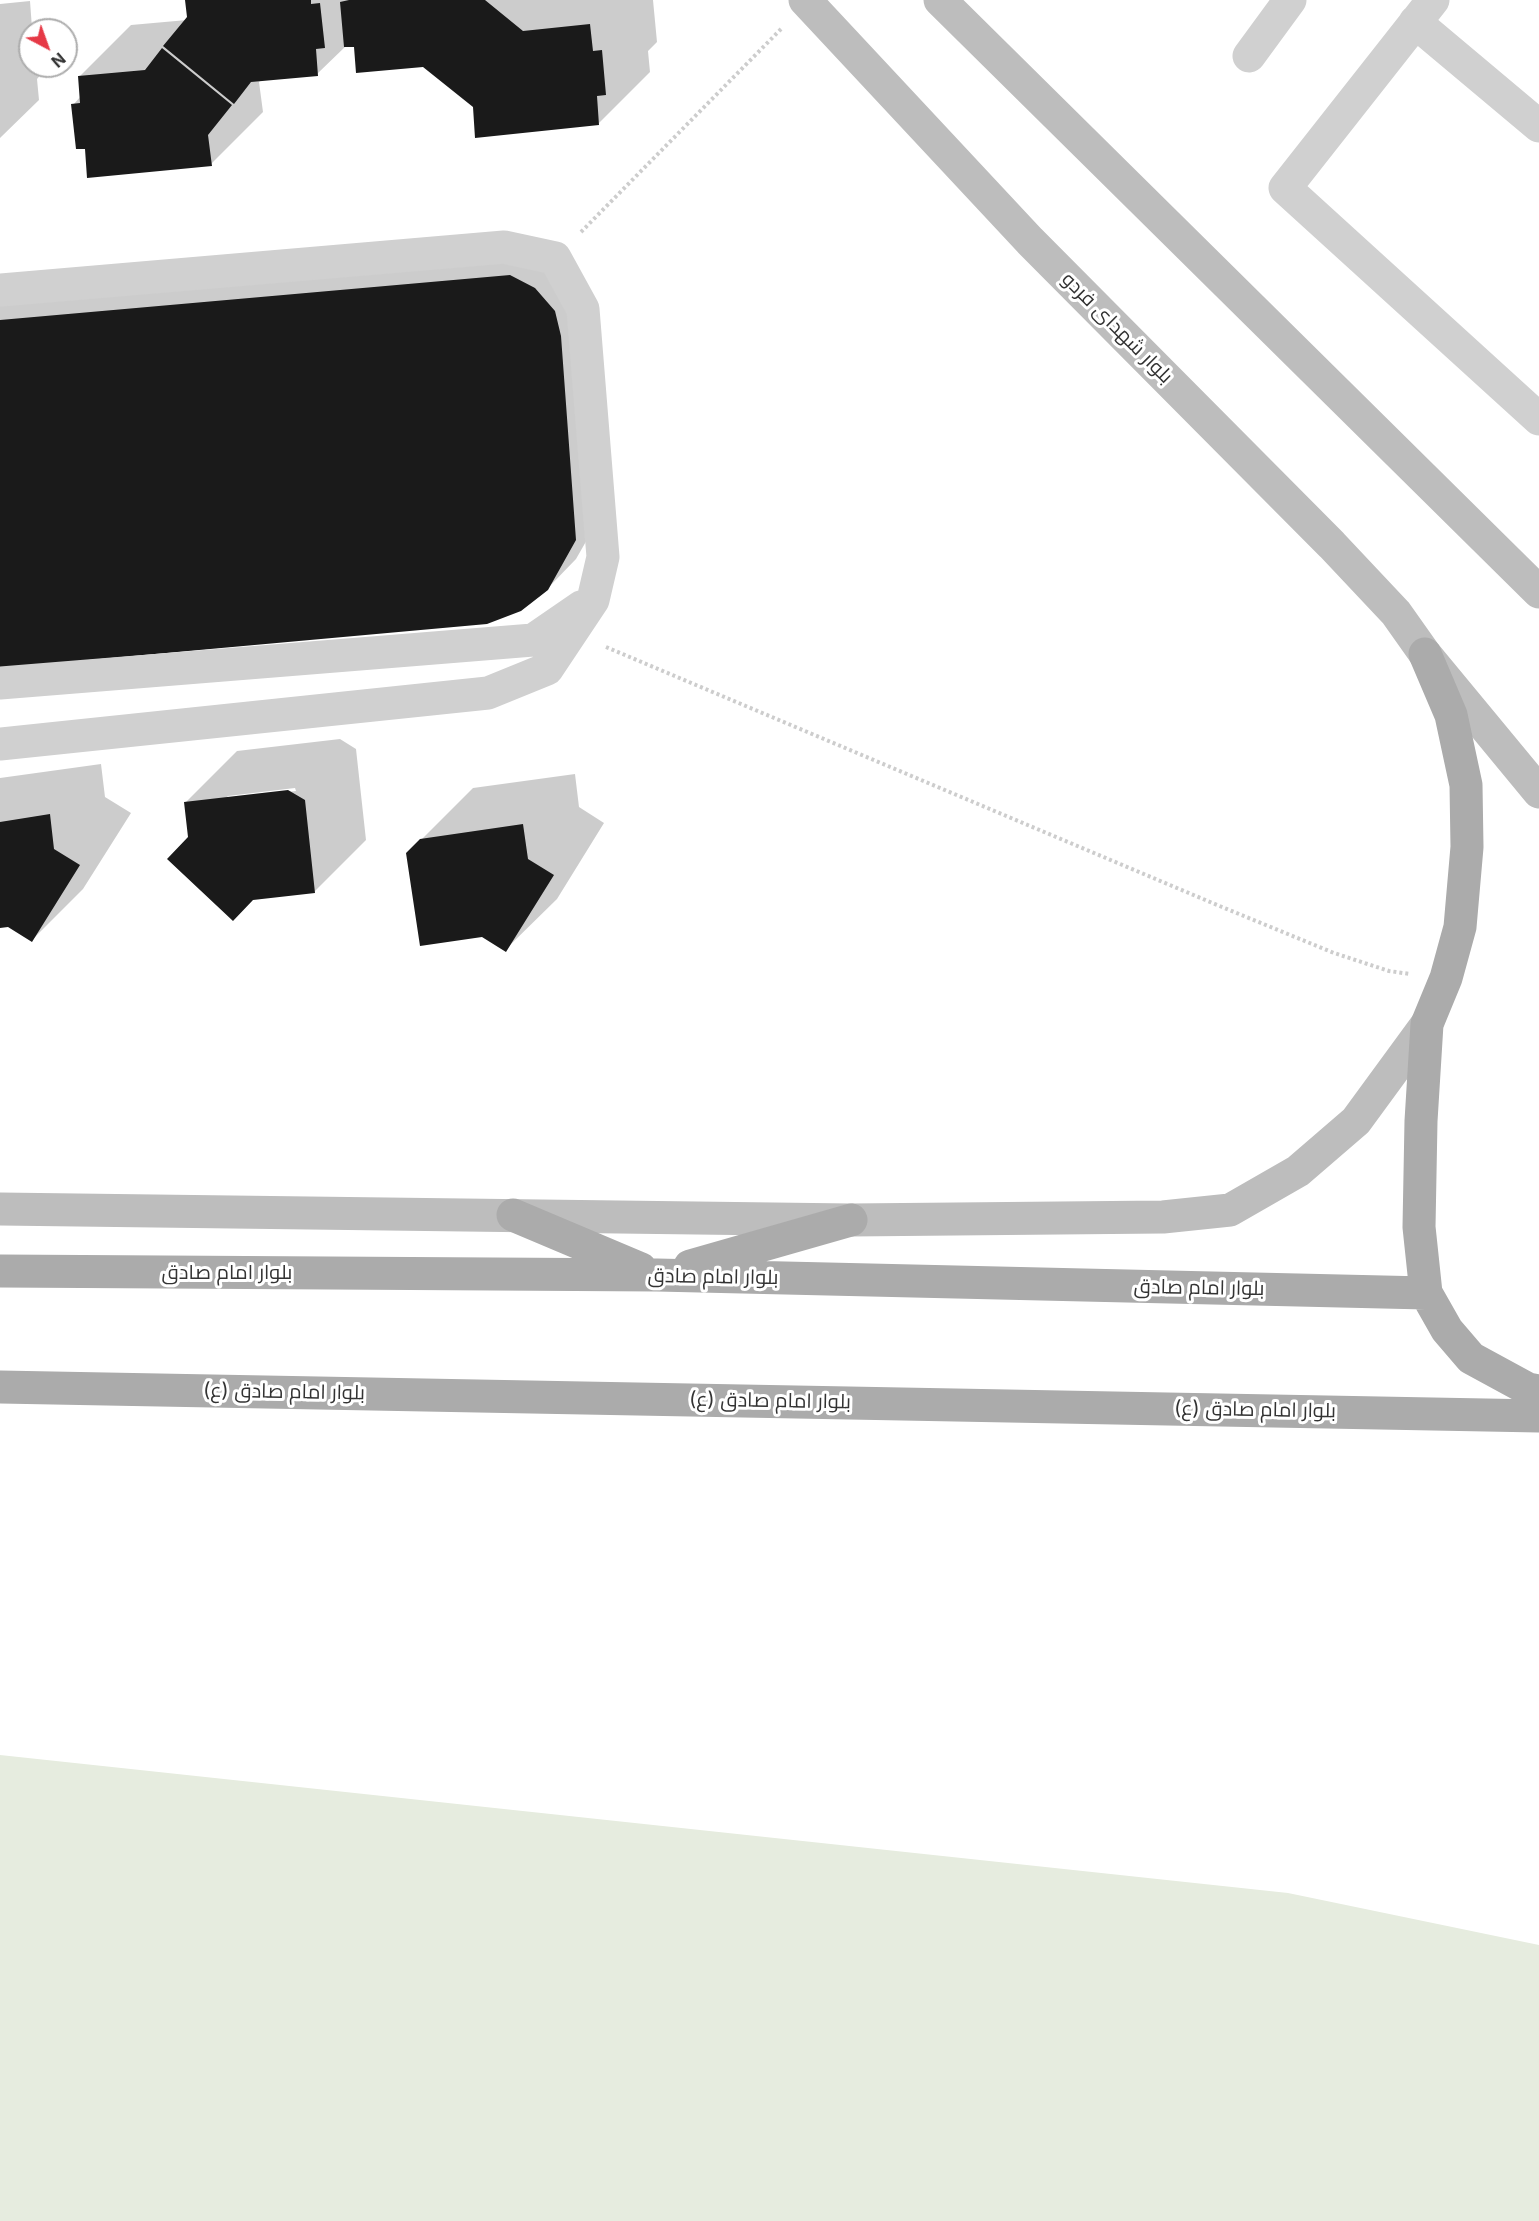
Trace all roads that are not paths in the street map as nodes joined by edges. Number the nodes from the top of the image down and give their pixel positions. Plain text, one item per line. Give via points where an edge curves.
1 (940, 0) edge
2 (1290, 0) edge
3 (806, 1) edge
4 (1424, 11) edge
5 (1249, 56) dead end
6 (1539, 126) edge
7 (0, 290) edge
8 (1539, 419) edge
9 (1539, 592) edge
10 (593, 600) junction
11 (1425, 654) junction
12 (0, 683) edge
13 (0, 744) edge
14 (1539, 792) edge
15 (1427, 1024) junction
16 (0, 1209) edge
17 (513, 1215) junction
18 (851, 1220) junction
19 (0, 1271) edge
20 (657, 1275) junction
21 (1426, 1293) junction
22 (0, 1386) edge
23 (1539, 1391) edge
24 (1539, 1416) edge

1 - 9 main road
2 - 5 street
3 - 11 main road, بلوار شهدای فردو via 1030,241 1396,613
4 - 6 street
4 - 8 street via 1285,188
7 - 10 street via 504,247 555,258 583,309 603,557
10 - 12 street via 533,640
10 - 13 street via 547,669 488,693
11 - 14 main road, بلوار شهدای فردو
11 - 15 main road via 1451,716 1466,785 1467,847 1460,927 1446,978
15 - 18 main road via 1356,1121 1298,1171 1230,1210 1163,1217
15 - 21 main road via 1419,1227
16 - 17 main road
17 - 18 main road
17 - 20 main road
18 - 20 main road
19 - 20 main road, بلوار امام صادق
20 - 21 main road, بلوار امام صادق
21 - 23 main road via 1447,1330 1471,1358 1528,1389
22 - 24 main road, بلوار امام صادق (ع)

